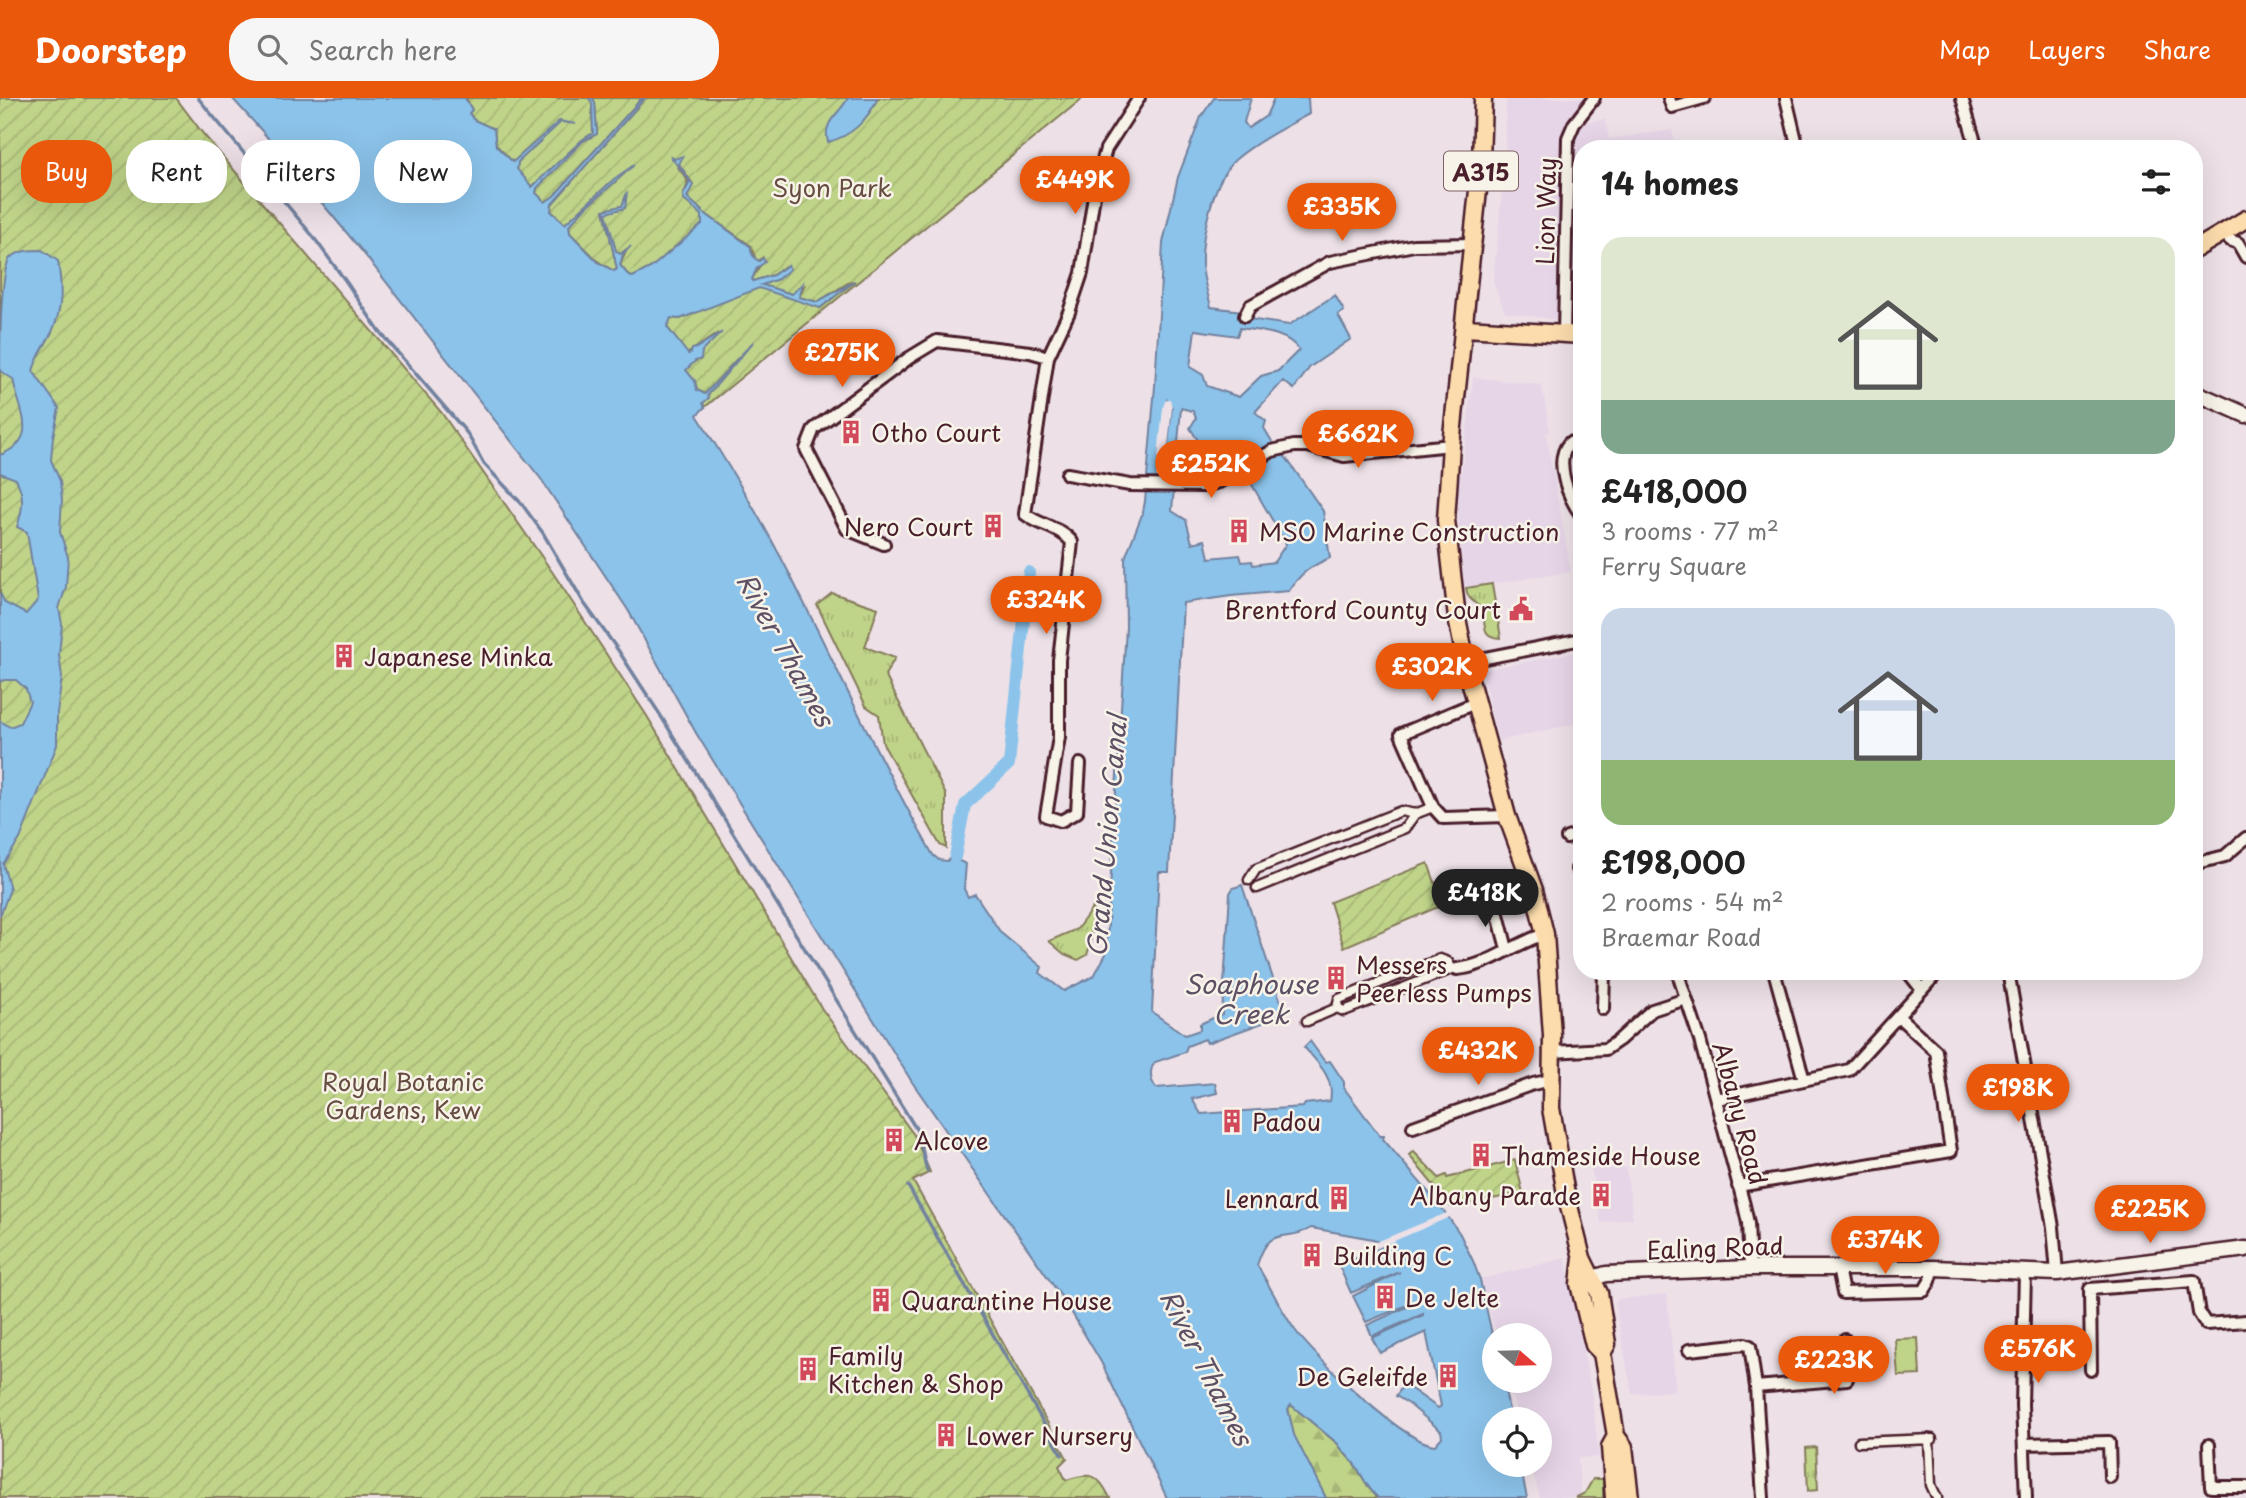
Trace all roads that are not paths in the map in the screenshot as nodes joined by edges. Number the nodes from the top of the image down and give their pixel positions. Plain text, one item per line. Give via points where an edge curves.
1 (1139, 98) edge
2 (1483, 98) edge
3 (1594, 98) edge
4 (1669, 98) edge
5 (1704, 98) edge
6 (1787, 98) edge
7 (1962, 98) edge
8 (1796, 140) edge
9 (1975, 140) edge
10 (2246, 219) edge
11 (2224, 233) junction
12 (1474, 244) junction
13 (2203, 245) edge
14 (2246, 257) edge
15 (1245, 316) dead end
16 (1465, 328) junction
17 (1564, 334) junction
18 (1573, 334) edge
19 (1048, 356) junction
20 (2203, 396) edge
21 (2246, 415) edge
22 (1573, 442) edge
23 (1451, 445) junction
24 (1067, 474) dead end
25 (1573, 501) edge
26 (884, 544) dead end
27 (1573, 641) edge
28 (1465, 663) junction
29 (1475, 703) junction
30 (1080, 764) dead end
31 (1433, 807) junction
32 (1415, 814) junction
33 (1507, 816) junction
34 (1573, 836) edge
35 (1567, 838) dead end
36 (2246, 838) edge
37 (2203, 862) edge
38 (1249, 880) dead end
39 (1257, 888) dead end
40 (1494, 899) dead end
41 (1545, 934) junction
42 (1507, 949) junction
43 (1454, 969) junction
44 (1606, 980) edge
45 (1680, 980) edge
46 (1776, 980) edge
47 (1914, 980) edge
48 (1931, 980) edge
49 (2010, 980) edge
50 (1922, 990) junction
51 (1686, 999) junction
52 (1337, 1007) junction
53 (1603, 1009) dead end
54 (1899, 1017) junction
55 (1307, 1021) dead end
56 (1552, 1052) junction
57 (1551, 1080) junction
58 (1804, 1080) junction
59 (1717, 1100) junction
60 (1413, 1127) dead end
61 (1738, 1186) junction
62 (2246, 1249) edge
63 (1582, 1258) junction
64 (1751, 1268) junction
65 (1838, 1268) junction
66 (1934, 1268) junction
67 (2025, 1272) junction
68 (2057, 1273) junction
69 (1593, 1278) junction
70 (1581, 1294) junction
71 (2246, 1321) edge
72 (1845, 1340) dead end
73 (1689, 1350) dead end
74 (1602, 1353) junction
75 (2091, 1370) dead end
76 (1756, 1387) junction
77 (1616, 1436) junction
78 (1859, 1441) dead end
79 (2024, 1444) junction
80 (2209, 1445) dead end
81 (2110, 1477) dead end
82 (2246, 1487) edge
83 (1614, 1498) edge
84 (1630, 1498) edge
85 (1763, 1498) edge
86 (1937, 1498) edge
87 (2026, 1498) edge

1 - 19 street via 1106,149 1082,274
2 - 12 main road, A315
3 - 17 street, Lion Way via 1568,138
4 - 5 street via 1672,107
6 - 8 street
7 - 9 street
10 - 11 main road
11 - 13 main road
11 - 14 street via 2238,243
12 - 15 street via 1414,245 1330,262 1250,306
12 - 16 main road, A315
16 - 17 main road
16 - 23 main road, A315
17 - 18 main road
19 - 26 street via 937,341 814,429 806,449 847,529
19 - 30 street via 1025,514 1065,533 1072,542 1059,660 1059,737 1046,816 1051,819 1061,821 1077,812
20 - 21 main road
22 - 25 street via 1563,457 1567,491
23 - 24 street via 1344,456 1308,446 1272,451 1219,482 1203,486 1130,485
23 - 28 main road, A315 via 1446,520
27 - 28 street
28 - 29 main road, A315
29 - 31 street via 1401,734
29 - 33 main road, A315
31 - 32 street
31 - 33 street via 1443,818
32 - 38 street via 1401,811 1256,869
32 - 39 street via 1405,828
33 - 41 main road, A315
34 - 35 street
36 - 37 street via 2225,856
40 - 42 street
41 - 42 street
41 - 56 main road, A315
42 - 43 street via 1499,956
43 - 52 street via 1344,1010
43 - 52 street via 1440,959 1339,999
44 - 53 street
45 - 51 street, Albany Road
46 - 58 street
47 - 50 street
48 - 50 street
49 - 68 street
50 - 54 street
51 - 56 street via 1652,1010 1606,1049
51 - 59 street, Albany Road
52 - 55 street
54 - 58 street via 1849,1070
54 - 61 street via 1936,1051 1951,1151
56 - 57 main road, A315
57 - 60 street
57 - 63 main road, A315 via 1557,1145
58 - 59 street
59 - 61 street, Albany Road
61 - 64 street, Albany Road via 1748,1223
62 - 68 main road, Ealing Road
63 - 69 main road, A315
63 - 70 main road, A315
64 - 65 main road, Ealing Road
64 - 69 main road, Ealing Road
65 - 66 main road, Ealing Road
65 - 66 street via 1843,1293 1924,1291
66 - 67 main road, Ealing Road
67 - 68 main road, Ealing Road
67 - 79 street
69 - 70 main road
69 - 74 main road, A315 via 1607,1344
70 - 74 main road, A315 via 1594,1345
71 - 75 street via 2206,1324 2199,1313 2194,1281 2090,1289
72 - 76 street via 1847,1379
73 - 76 street via 1750,1346
74 - 77 main road, A315
76 - 85 street
77 - 83 main road, A315 via 1610,1447
77 - 84 main road, A315 via 1625,1447
78 - 86 street via 1931,1439 1931,1485
79 - 81 street via 2109,1442
79 - 87 street
80 - 82 street via 2211,1487

